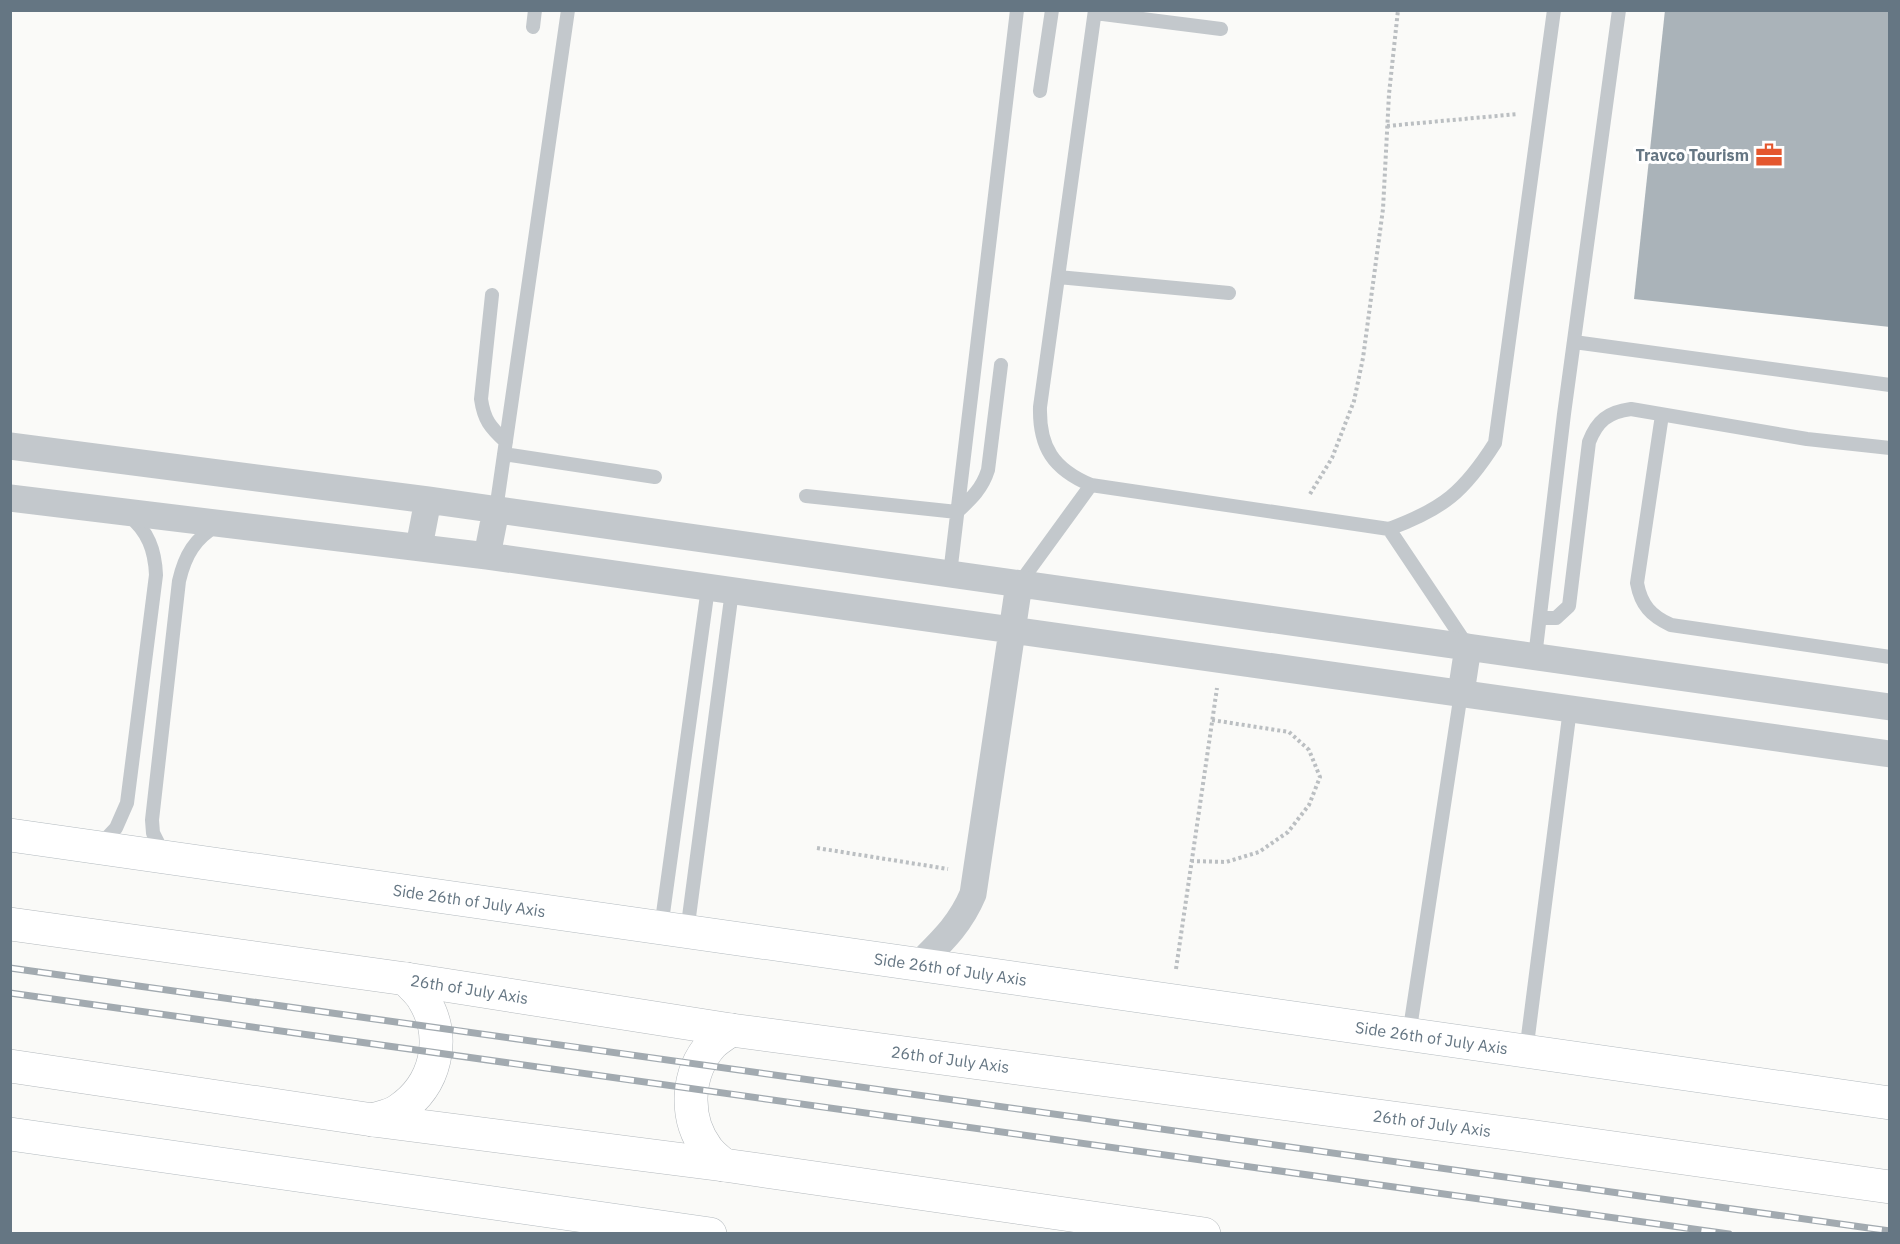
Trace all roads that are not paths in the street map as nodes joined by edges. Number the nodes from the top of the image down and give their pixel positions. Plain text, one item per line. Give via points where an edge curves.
1 (535, 10) edge
2 (568, 10) edge
3 (1017, 10) edge
4 (1052, 10) edge
5 (1554, 10) edge
6 (1619, 10) edge
7 (1095, 12) edge
8 (532, 27) dead end
9 (1221, 29) dead end
10 (1040, 91) dead end
11 (1058, 276) junction
12 (1229, 293) dead end
13 (492, 295) dead end
14 (1574, 342) junction
15 (1001, 365) dead end
16 (1890, 385) edge
17 (1662, 415) junction
18 (10, 446) edge
19 (505, 448) junction
20 (1890, 448) edge
21 (655, 477) dead end
22 (1091, 485) junction
23 (806, 496) dead end
24 (10, 498) edge
25 (428, 500) junction
26 (496, 510) junction
27 (124, 512) junction
28 (957, 512) junction
29 (221, 523) junction
30 (1389, 529) junction
31 (419, 547) junction
32 (487, 556) junction
33 (950, 574) junction
34 (1019, 584) junction
35 (720, 590) junction
36 (1540, 618) junction
37 (940, 619) junction
38 (1013, 631) junction
39 (1468, 647) junction
40 (1535, 657) junction
41 (1890, 657) edge
42 (1577, 664) junction
43 (1461, 693) junction
44 (1890, 707) edge
45 (1570, 709) junction
46 (1890, 754) edge
47 (10, 835) edge
48 (97, 847) junction
49 (165, 857) junction
50 (10, 924) edge
51 (674, 930) junction
52 (918, 965) junction
53 (406, 979) junction
54 (731, 1030) junction
55 (1409, 1035) junction
56 (1526, 1052) junction
57 (10, 1066) edge
58 (1890, 1103) edge
59 (373, 1120) junction
60 (10, 1134) edge
61 (724, 1165) junction
62 (1890, 1187) edge
63 (710, 1233) edge
64 (1204, 1233) edge

1 - 8 lane
2 - 19 lane
3 - 28 lane
4 - 10 lane
5 - 30 lane via 1495,443 1476,473 1451,497 1421,517
6 - 14 lane
7 - 9 lane
7 - 11 lane
11 - 12 lane
11 - 22 lane via 1040,427 1056,464
13 - 19 lane via 481,399 483,414
14 - 16 lane
14 - 36 lane
15 - 28 lane via 988,470 975,495
17 - 20 lane
17 - 36 lane via 1631,409 1620,411 1609,414 1593,431 1569,606 1556,618
17 - 41 lane via 1637,583 1649,612 1671,624
18 - 25 street
19 - 21 lane
19 - 26 lane
22 - 30 lane
22 - 34 lane
23 - 28 lane
24 - 27 street
25 - 26 street
25 - 31 street
26 - 32 street
26 - 33 street
27 - 29 street
27 - 48 lane via 136,521 152,545 156,574 127,803 116,828
28 - 33 lane
29 - 31 street
29 - 49 lane via 197,540 188,553 179,581 152,820 153,833
30 - 39 lane
31 - 32 street
32 - 35 street
33 - 34 street
33 - 37 street
34 - 38 street
34 - 39 street
35 - 37 street
35 - 51 lane
35 - 51 lane
36 - 40 lane
37 - 38 street
38 - 43 street
38 - 52 street via 973,894 953,929
39 - 40 street
39 - 43 street
40 - 42 street
42 - 44 street
42 - 45 street
43 - 45 street
43 - 55 lane
45 - 46 street
45 - 56 lane
47 - 48 main road, Side 26th of July Axis
48 - 49 main road, Side 26th of July Axis
49 - 51 main road, Side 26th of July Axis
50 - 53 main road, 26th of July Axis
51 - 52 main road, Side 26th of July Axis
52 - 55 main road, Side 26th of July Axis
53 - 54 main road, 26th of July Axis
53 - 59 main road via 423,998 435,1022 437,1048 431,1073 417,1095 397,1111
54 - 61 main road via 713,1044 699,1063 690,1107 707,1149
54 - 62 main road, 26th of July Axis
55 - 56 main road, Side 26th of July Axis
56 - 58 main road, Side 26th of July Axis
57 - 59 main road
59 - 61 main road
60 - 63 main road
61 - 64 main road

